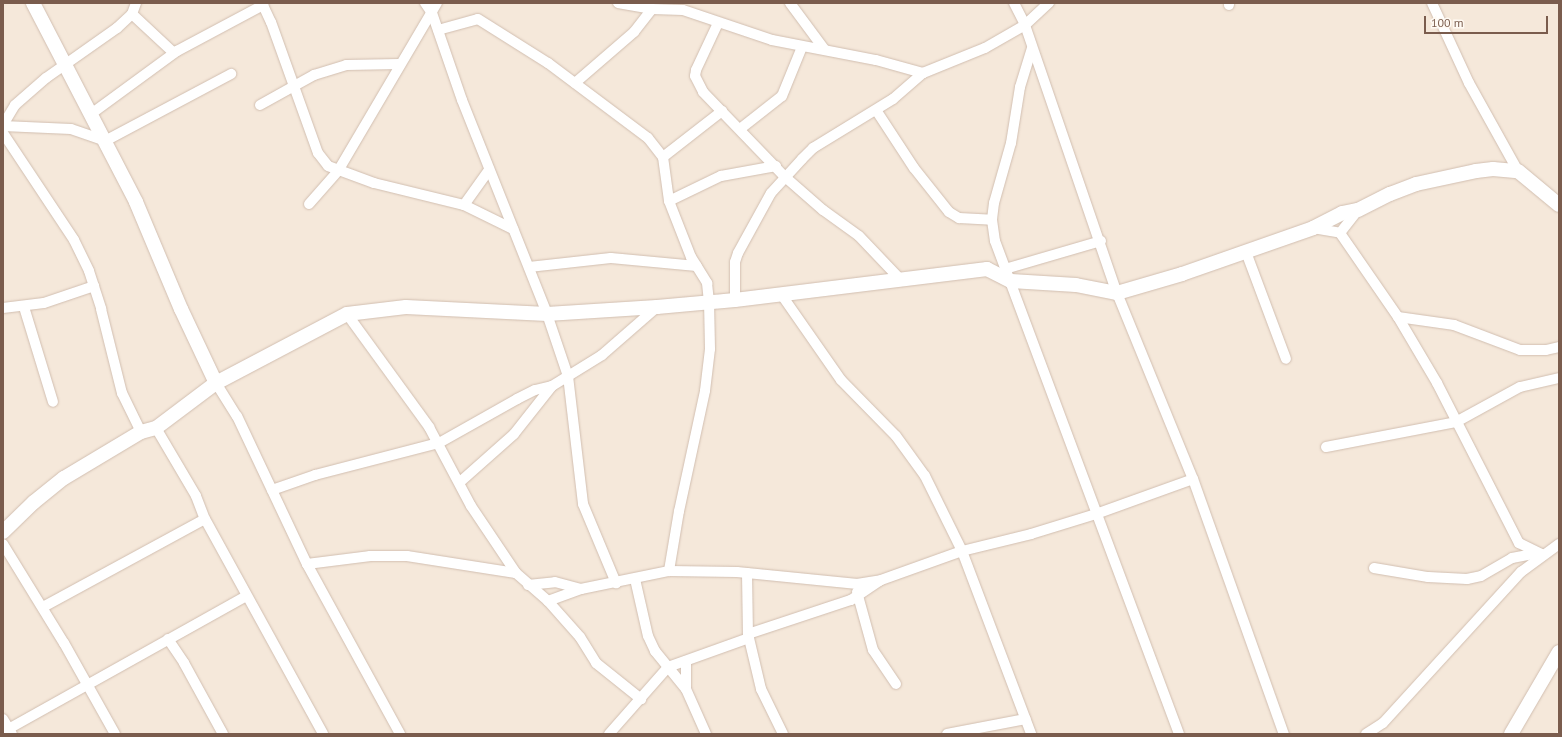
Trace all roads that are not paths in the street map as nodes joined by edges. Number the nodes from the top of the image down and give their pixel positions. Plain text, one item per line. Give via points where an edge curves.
1 (33, 3) edge
2 (136, 3) edge
3 (425, 3) edge
4 (437, 3) edge
5 (618, 3) edge
6 (790, 3) edge
7 (1014, 3) edge
8 (1049, 3) edge
9 (1432, 3) edge
10 (262, 4) edge
11 (682, 7) edge
12 (652, 9) junction
13 (432, 13) junction
14 (132, 14) junction
15 (718, 23) junction
16 (1025, 25) junction
17 (438, 30) junction
18 (802, 47) junction
19 (1032, 48) junction
20 (824, 49) junction
21 (174, 53) junction
22 (400, 64) junction
23 (64, 66) junction
24 (923, 73) junction
25 (231, 74) dead end
26 (575, 83) junction
27 (294, 85) junction
28 (260, 104) dead end
29 (876, 110) junction
30 (722, 111) junction
31 (91, 114) junction
32 (3, 125) edge
33 (740, 128) junction
34 (3, 133) edge
35 (105, 141) junction
36 (663, 156) junction
37 (776, 166) junction
38 (488, 170) junction
39 (1518, 170) junction
40 (338, 171) junction
41 (784, 176) junction
42 (669, 200) junction
43 (309, 204) dead end
44 (464, 205) junction
45 (1559, 205) edge
46 (1358, 210) junction
47 (992, 220) junction
48 (1313, 228) junction
49 (513, 229) junction
50 (1340, 233) junction
51 (1101, 241) junction
52 (1246, 252) junction
53 (697, 266) junction
54 (529, 267) junction
55 (1008, 275) junction
56 (899, 278) junction
57 (94, 286) junction
58 (1117, 293) junction
59 (780, 294) junction
60 (735, 300) junction
61 (709, 301) junction
62 (657, 306) junction
63 (24, 307) junction
64 (3, 308) edge
65 (347, 314) junction
66 (547, 314) junction
67 (1398, 317) junction
68 (1559, 347) edge
69 (1286, 359) dead end
70 (568, 376) junction
71 (1559, 378) edge
72 (216, 383) junction
73 (552, 386) junction
74 (53, 402) dead end
75 (1456, 422) junction
76 (156, 428) junction
77 (141, 432) junction
78 (439, 443) junction
79 (1326, 447) dead end
80 (1193, 479) junction
81 (460, 482) junction
82 (272, 490) junction
83 (1096, 514) junction
84 (205, 519) junction
85 (3, 532) edge
86 (1519, 543) junction
87 (3, 544) edge
88 (1559, 544) edge
89 (962, 551) junction
90 (1540, 554) junction
91 (1520, 556) junction
92 (307, 564) junction
93 (1374, 568) dead end
94 (669, 571) junction
95 (1521, 572) junction
96 (516, 573) junction
97 (747, 573) junction
98 (635, 579) junction
99 (881, 580) junction
100 (616, 582) junction
101 (857, 584) junction
102 (528, 585) junction
103 (581, 589) junction
104 (246, 596) junction
105 (857, 597) junction
106 (548, 601) junction
107 (43, 607) junction
108 (748, 636) junction
109 (168, 639) junction
110 (1559, 652) edge
111 (686, 661) junction
112 (668, 668) junction
113 (88, 684) junction
114 (896, 684) dead end
115 (686, 689) junction
116 (641, 699) junction
117 (3, 719) edge
118 (1026, 719) junction
119 (1383, 723) junction
120 (8, 731) edge
121 (115, 734) edge
122 (223, 734) edge
123 (323, 734) edge
124 (400, 734) edge
125 (609, 734) edge
126 (706, 734) edge
127 (783, 734) edge
128 (947, 734) edge
129 (1031, 734) edge
130 (1179, 734) edge
131 (1284, 734) edge
132 (1366, 734) edge
133 (1384, 734) edge
134 (1511, 734) edge

1 - 23 street
2 - 14 street
3 - 13 street
4 - 13 street
5 - 12 street
6 - 20 street
7 - 16 street
8 - 16 street
9 - 39 street via 1469,83
10 - 21 street
10 - 27 street
11 - 12 street
11 - 15 street
12 - 26 street via 634,32
13 - 17 street
13 - 22 street
14 - 21 street
14 - 23 street
15 - 18 street
15 - 30 street via 695,76 703,92
16 - 19 street
16 - 24 street via 985,48
17 - 26 street via 478,19
17 - 38 street
18 - 20 street
18 - 33 street via 782,96
19 - 47 street via 1020,87 1011,143
19 - 51 street
20 - 24 street via 898,64
21 - 31 street
22 - 27 street via 346,65 314,75
22 - 40 street
23 - 31 street
23 - 32 street via 46,78 15,106
24 - 29 street
25 - 35 street
26 - 36 street via 648,138
27 - 28 street
27 - 40 street via 318,153 328,166
29 - 41 street via 813,148
29 - 47 street via 914,168 949,212 958,218
30 - 33 street
30 - 36 street
31 - 35 street
32 - 35 street via 71,130
33 - 37 street
34 - 57 street via 74,240
35 - 72 street via 136,202 181,309
36 - 42 street
37 - 41 street
37 - 42 street via 721,176
38 - 44 street
38 - 49 street
39 - 45 street
39 - 46 street via 1493,169 1416,184
40 - 43 street
40 - 44 street
41 - 56 street via 823,210 859,236
41 - 60 street via 771,193 738,253 735,262
42 - 53 street
44 - 49 street
46 - 48 street via 1342,213
46 - 50 street
47 - 55 street via 999,256
48 - 50 street
48 - 52 street
49 - 54 street
50 - 67 street
51 - 55 street
51 - 58 street
52 - 58 street
52 - 69 street
53 - 54 street via 611,258
53 - 61 street via 707,283
54 - 66 street
55 - 56 street via 987,268
55 - 58 street
55 - 83 street
56 - 59 street
57 - 63 street
57 - 77 street via 122,393
58 - 80 street
59 - 60 street
59 - 89 street via 841,380 896,436 925,476
60 - 61 street
61 - 62 street
61 - 94 street via 710,349 705,391 678,511
62 - 66 street
62 - 70 street via 602,355
63 - 64 street
63 - 74 street
65 - 66 street via 406,308
65 - 72 street
65 - 78 street
66 - 70 street
67 - 68 street via 1454,326 1520,350
67 - 75 street
70 - 73 street
70 - 100 street via 583,504
71 - 75 street via 1520,387
72 - 76 street
72 - 82 street via 237,416
73 - 78 street via 535,390 517,399
73 - 81 street via 514,434
75 - 79 street
75 - 86 street
76 - 77 street
76 - 84 street via 196,496
77 - 85 street via 64,478
78 - 81 street
78 - 82 street via 315,475
80 - 83 street
80 - 131 street
81 - 96 street via 471,506
82 - 92 street
83 - 89 street
83 - 130 street
84 - 104 street
84 - 107 street
86 - 90 street
86 - 91 street
87 - 107 street
88 - 90 street
89 - 99 street
89 - 118 street
90 - 91 street
90 - 95 street
91 - 93 street via 1481,576 1467,579
91 - 95 street
92 - 96 street via 370,556 407,556
92 - 124 street
94 - 97 street
94 - 98 street
95 - 119 street
96 - 102 street
97 - 101 street
97 - 108 street
98 - 100 street
98 - 112 street via 648,636
99 - 101 street
99 - 105 street
100 - 103 street
101 - 105 street
102 - 103 street via 555,582
102 - 106 street
103 - 106 street
104 - 109 street
104 - 123 street
105 - 108 street
105 - 114 street via 873,650
106 - 116 street via 580,637 596,663
107 - 113 street
108 - 111 street
108 - 127 street via 761,688
109 - 113 street
109 - 122 street
110 - 134 street
111 - 112 street
111 - 115 street
112 - 115 street
112 - 116 street
113 - 120 street
113 - 121 street
115 - 126 street
116 - 125 street
117 - 120 street
118 - 128 street
118 - 129 street
119 - 132 street
119 - 133 street

